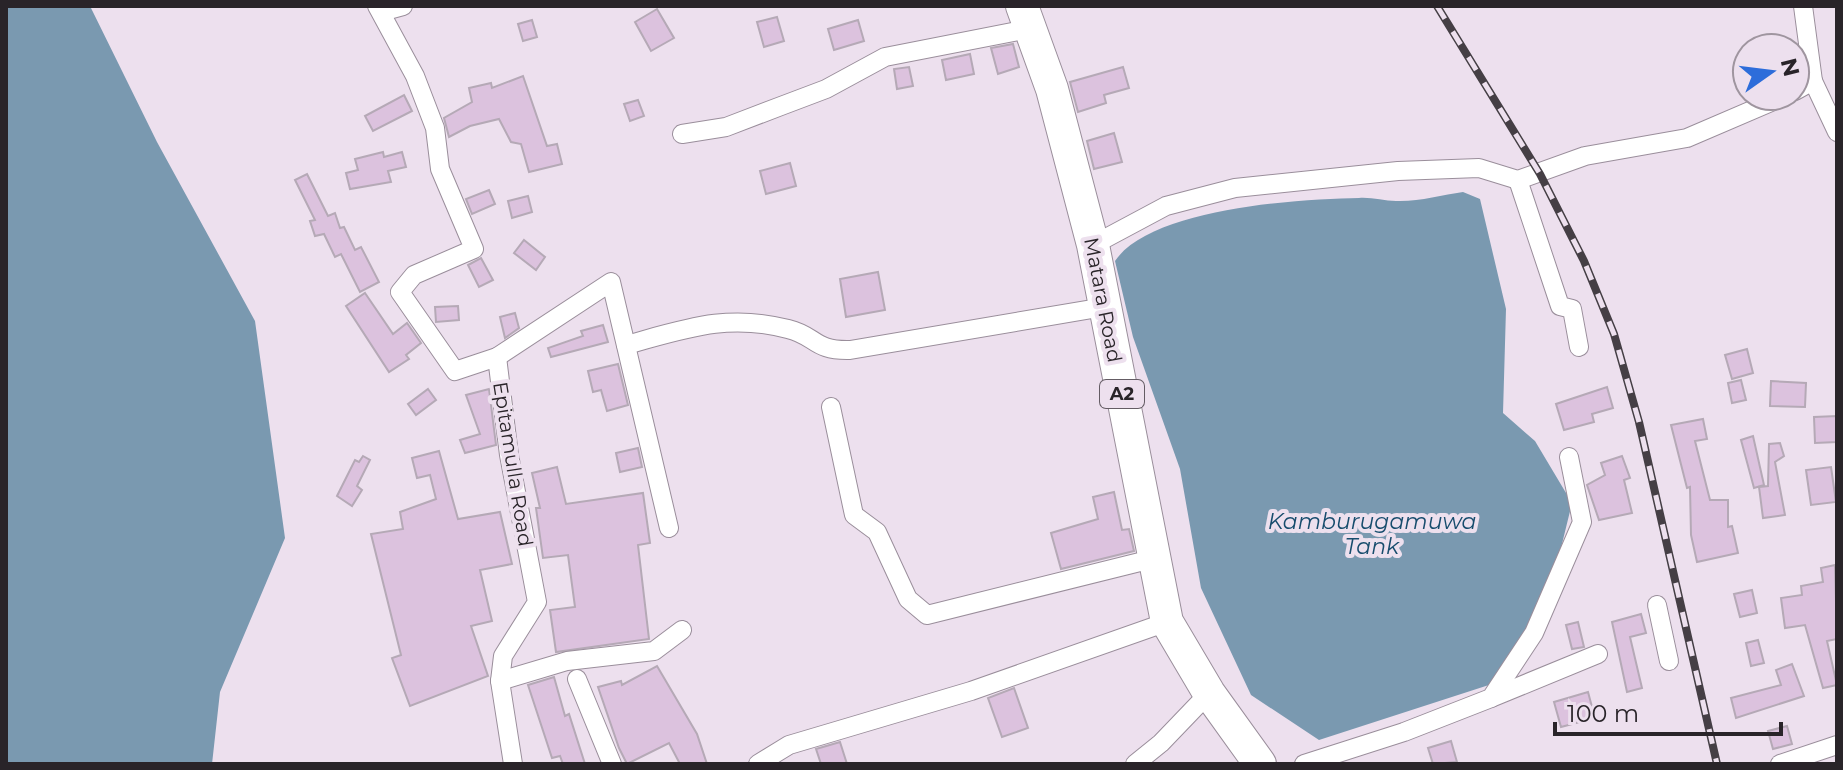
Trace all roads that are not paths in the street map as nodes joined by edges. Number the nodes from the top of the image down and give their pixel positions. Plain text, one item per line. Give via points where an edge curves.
1 (403, 6) edge
2 (1803, 6) edge
3 (379, 9) edge
4 (1025, 18) edge
5 (1813, 81) joint
6 (1748, 112) edge
7 (1837, 132) edge
8 (682, 134) dead end
9 (1518, 180) junction
10 (1093, 245) junction
11 (1104, 307) junction
12 (626, 345) junction
13 (1579, 347) dead end
14 (497, 357) junction
15 (831, 407) dead end
16 (1569, 457) dead end
17 (669, 528) dead end
18 (1156, 558) junction
19 (1657, 605) dead end
20 (1167, 622) junction
21 (682, 630) dead end
22 (1598, 654) dead end
23 (1669, 661) dead end
24 (577, 679) dead end
25 (500, 681) junction
26 (1209, 693) junction
27 (1491, 698) junction
28 (1837, 745) edge
29 (513, 764) edge
30 (612, 764) edge
31 (758, 764) edge
32 (1135, 764) edge
33 (1260, 764) edge
34 (1304, 764) edge
35 (1780, 764) edge

1 - 3 street
2 - 5 street
3 - 14 street, Epitamulla Road via 415,76 435,128 440,169 474,249 414,275 400,292 455,371
4 - 8 street via 885,57 826,89 726,127
4 - 10 highway, Matara Road / A2 via 1052,89
5 - 7 street
6 - 9 street via 1687,138 1585,156
9 - 10 street via 1479,168 1235,188 1166,206
9 - 13 street via 1560,306 1572,309
10 - 11 highway, Matara Road / A2
11 - 12 street via 850,350 827,350 793,329 718,321
11 - 18 highway, Matara Road / A2
12 - 14 street via 611,282
12 - 17 street
14 - 25 street, Epitamulla Road via 537,602 503,656
15 - 18 street via 854,515 877,532 908,599 927,615
16 - 27 street via 1582,522 1534,633
18 - 20 highway, Matara Road / A2
19 - 23 street
20 - 26 highway, Matara Road / A2
20 - 31 street via 971,691 789,745
21 - 25 street via 654,651 567,661
22 - 27 street
24 - 30 street
25 - 29 street, Epitamulla Road
26 - 32 street
26 - 33 highway, Matara Road / A2
27 - 34 street
28 - 35 street

